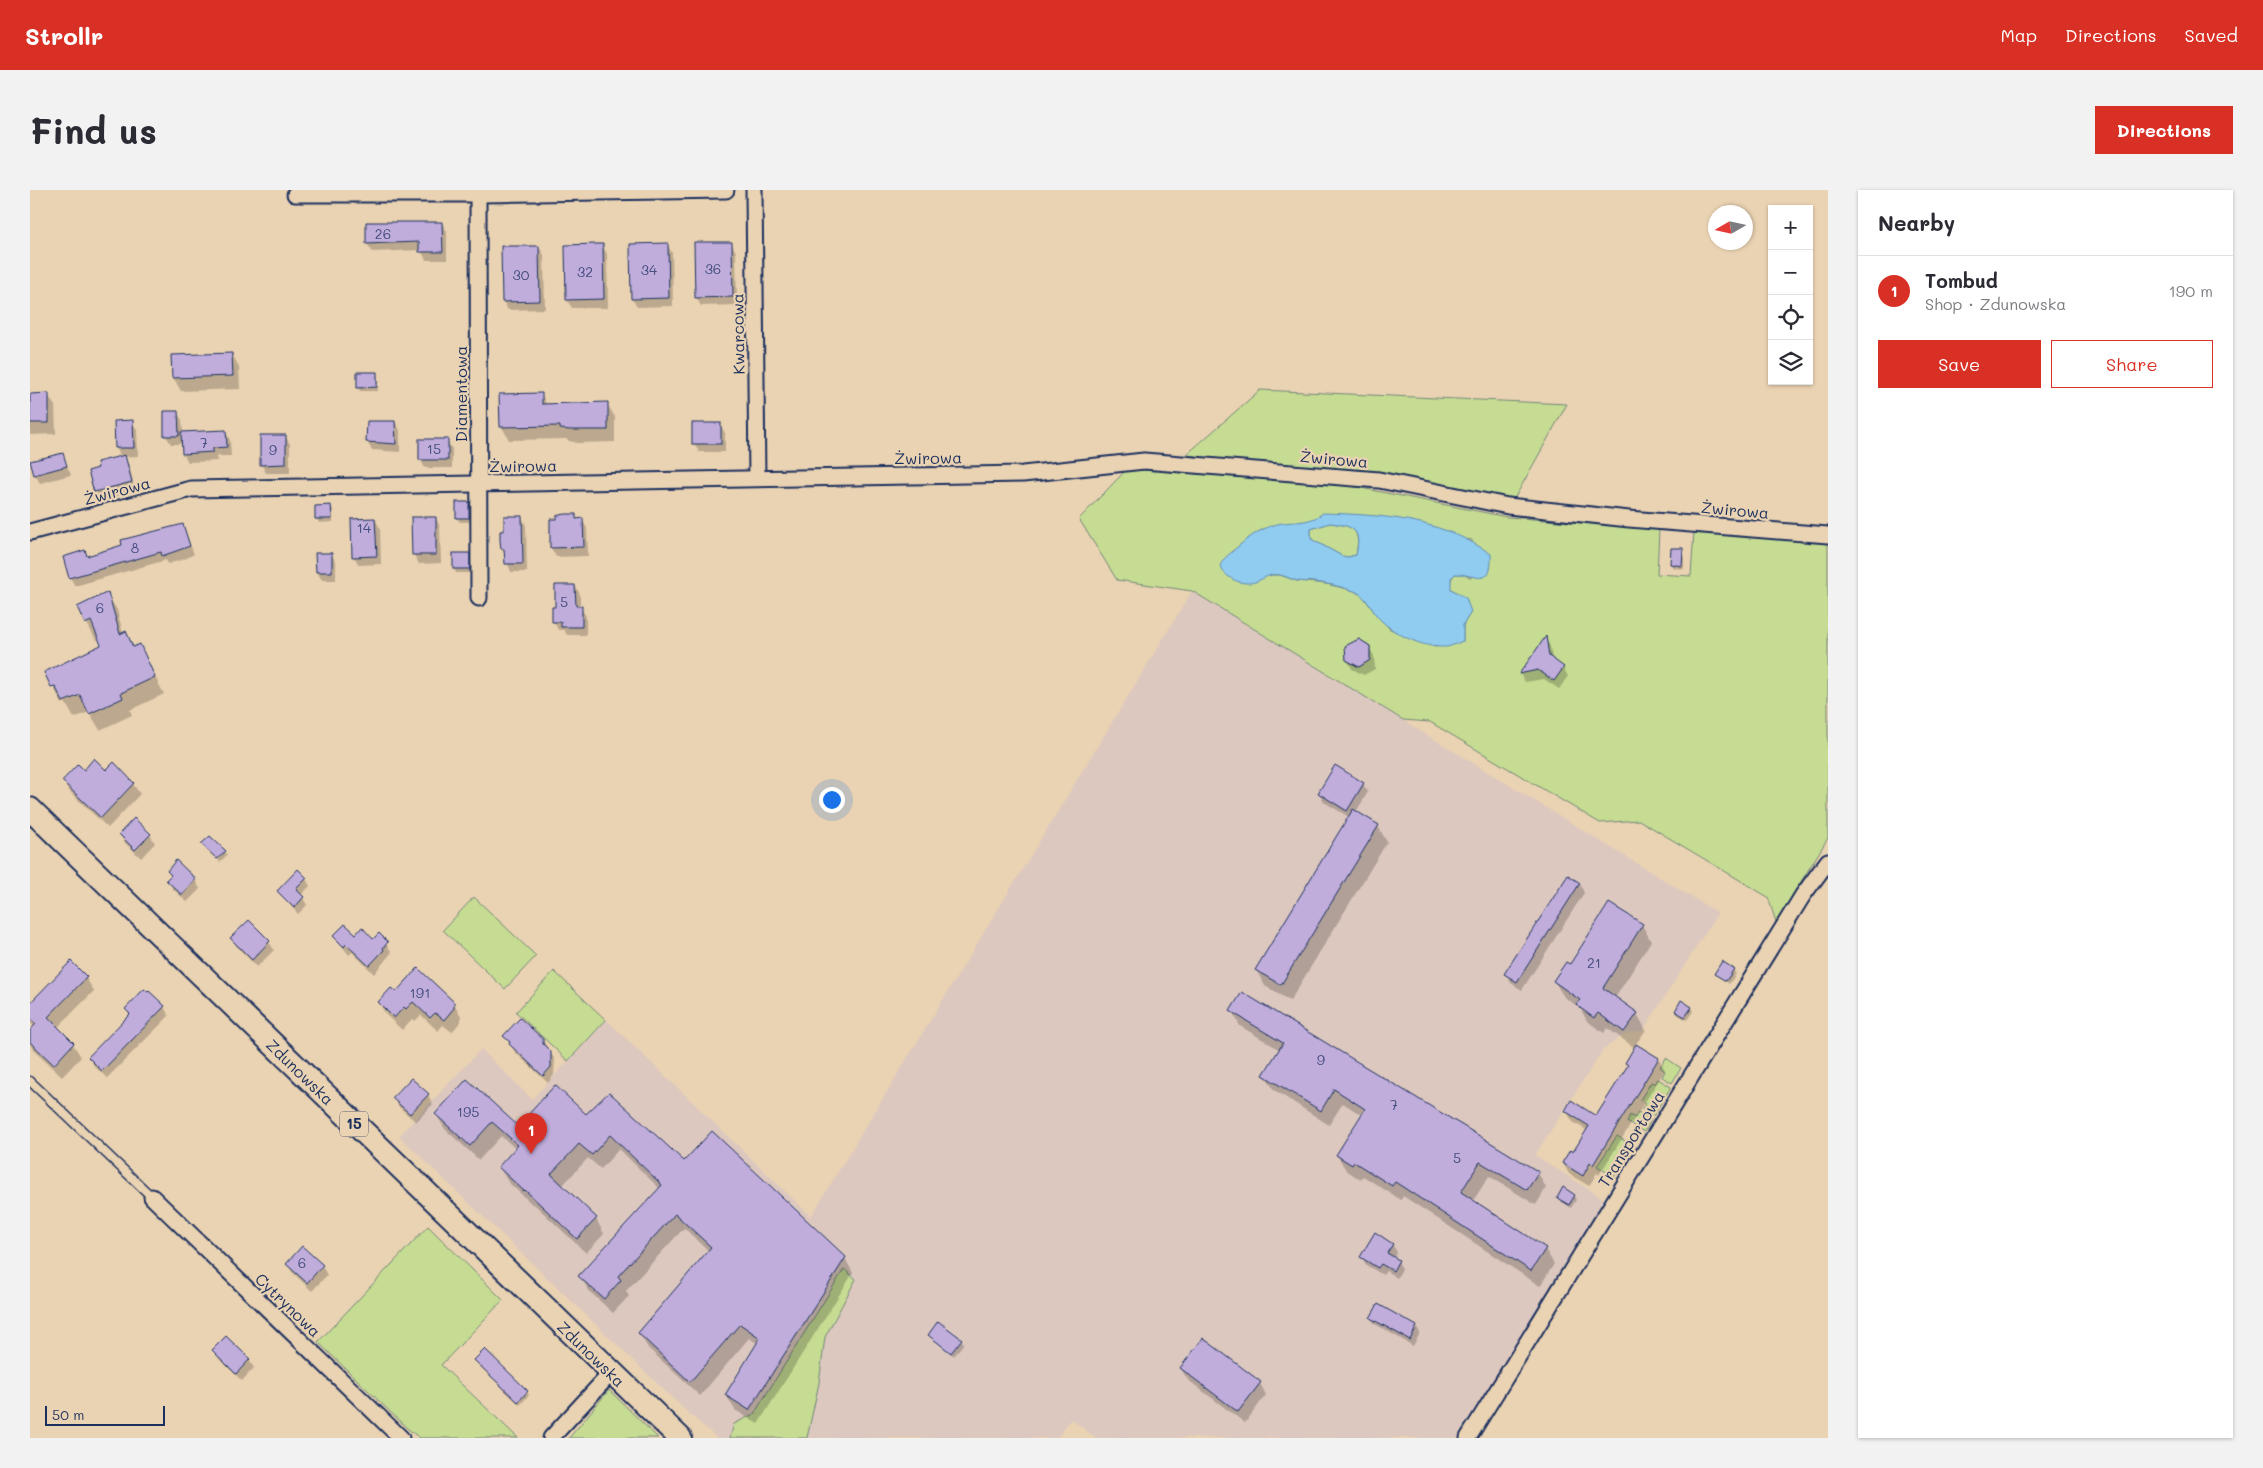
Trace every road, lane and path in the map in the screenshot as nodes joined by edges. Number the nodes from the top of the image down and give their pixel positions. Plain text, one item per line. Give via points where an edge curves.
1 (726, 190) edge
2 (754, 190) edge
3 (478, 192) edge
4 (295, 194) dead end
5 (757, 478) junction
6 (479, 485) junction
7 (30, 532) edge
8 (1828, 535) edge
9 (480, 598) dead end
10 (30, 809) edge
11 (1828, 861) edge
12 (30, 1081) edge
13 (152, 1197) joint
14 (611, 1373) junction
15 (401, 1438) edge
16 (551, 1438) edge
17 (680, 1438) edge
18 (1468, 1438) edge

1 - 3 street
2 - 5 street, Kwarcowa
3 - 4 street
3 - 6 street, Diamentowa
5 - 6 street, Żwirowa
5 - 8 street, Żwirowa via 1023,474 1144,462 1379,480 1508,506
6 - 7 street, Żwirowa via 191,490
6 - 9 street, Diamentowa
10 - 14 main road, Zdunowska / 15
11 - 18 street, Transportowa via 1789,917
12 - 13 lane
13 - 15 street, Cytrynowa
14 - 16 street
14 - 17 main road, Zdunowska / 15

